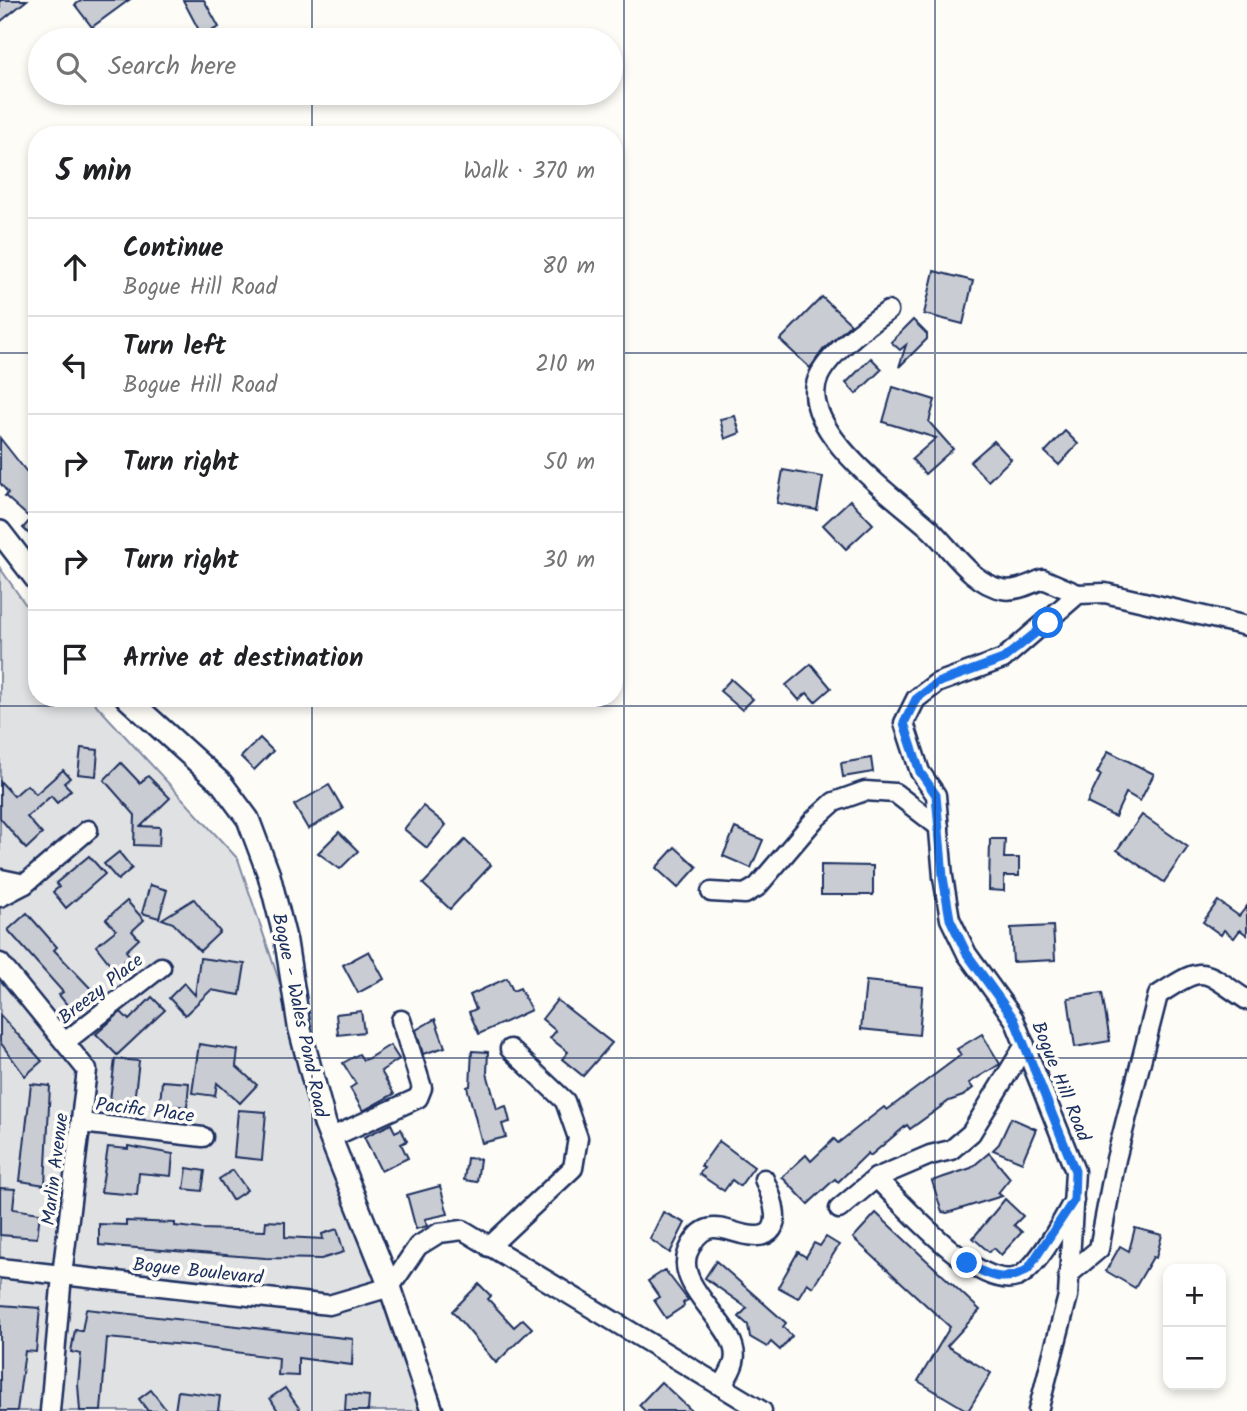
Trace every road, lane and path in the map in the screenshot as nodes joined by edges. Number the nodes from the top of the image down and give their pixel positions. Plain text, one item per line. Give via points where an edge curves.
1 (888, 311) dead end
2 (0, 532) edge
3 (28, 568) edge
4 (1078, 594) junction
5 (1247, 626) edge
6 (137, 707) edge
7 (939, 827) junction
8 (88, 830) dead end
9 (0, 878) edge
10 (26, 884) junction
11 (711, 891) dead end
12 (0, 895) edge
13 (0, 963) edge
14 (161, 967) dead end
15 (1247, 1000) edge
16 (401, 1020) dead end
17 (65, 1042) junction
18 (1026, 1045) junction
19 (510, 1049) dead end
20 (81, 1123) junction
21 (204, 1138) dead end
22 (330, 1138) junction
23 (876, 1178) junction
24 (764, 1179) dead end
25 (1074, 1200) junction
26 (839, 1209) dead end
27 (489, 1247) junction
28 (0, 1268) edge
29 (62, 1275) junction
30 (1068, 1275) junction
31 (390, 1287) junction
32 (722, 1386) junction
33 (50, 1411) edge
34 (432, 1411) edge
35 (762, 1411) edge
36 (1038, 1411) edge

1 - 4 street via 844,347 818,377 815,402 833,436 848,457 983,581 1001,589 1043,579
2 - 3 street
4 - 5 street via 1105,593
4 - 7 street, Bogue Hill Road via 1003,659 937,683 916,699 904,723 920,772 936,795
6 - 22 street, Bogue - Wales Pond Road via 222,784 248,819 270,875 299,1026
7 - 11 street via 895,793 865,791 834,802 757,887 745,894
7 - 18 street, Bogue Hill Road via 950,919 967,954 1014,1019
8 - 10 street
9 - 10 street
9 - 12 street
10 - 12 street
13 - 17 street, Marlin Avenue
14 - 17 street, Breezy Place
15 - 30 street via 1216,976 1191,973 1158,995 1116,1159 1099,1249
16 - 22 street via 422,1088 418,1098
17 - 20 street, Marlin Avenue via 87,1070
18 - 23 street via 971,1133 951,1150
18 - 25 street, Bogue Hill Road via 1075,1171
19 - 27 street via 565,1101 578,1138 573,1168
20 - 21 street, Pacific Place
20 - 29 street, Marlin Avenue
22 - 31 street, Bogue - Wales Pond Road
23 - 25 street via 967,1263 1004,1278 1017,1277 1028,1269
23 - 26 street
24 - 32 street via 776,1216 767,1233 759,1237 712,1228 687,1254 701,1298 733,1341 735,1361
25 - 30 street, Bogue Hill Road
27 - 31 street via 463,1230 439,1233 418,1246
27 - 32 street
28 - 29 street, Bogue Boulevard
29 - 31 street, Bogue Boulevard via 330,1304
29 - 33 street, Marlin Avenue
30 - 36 street, Bogue Hill Road via 1068,1296
31 - 34 street, Bogue - Wales Pond Road
32 - 35 street

